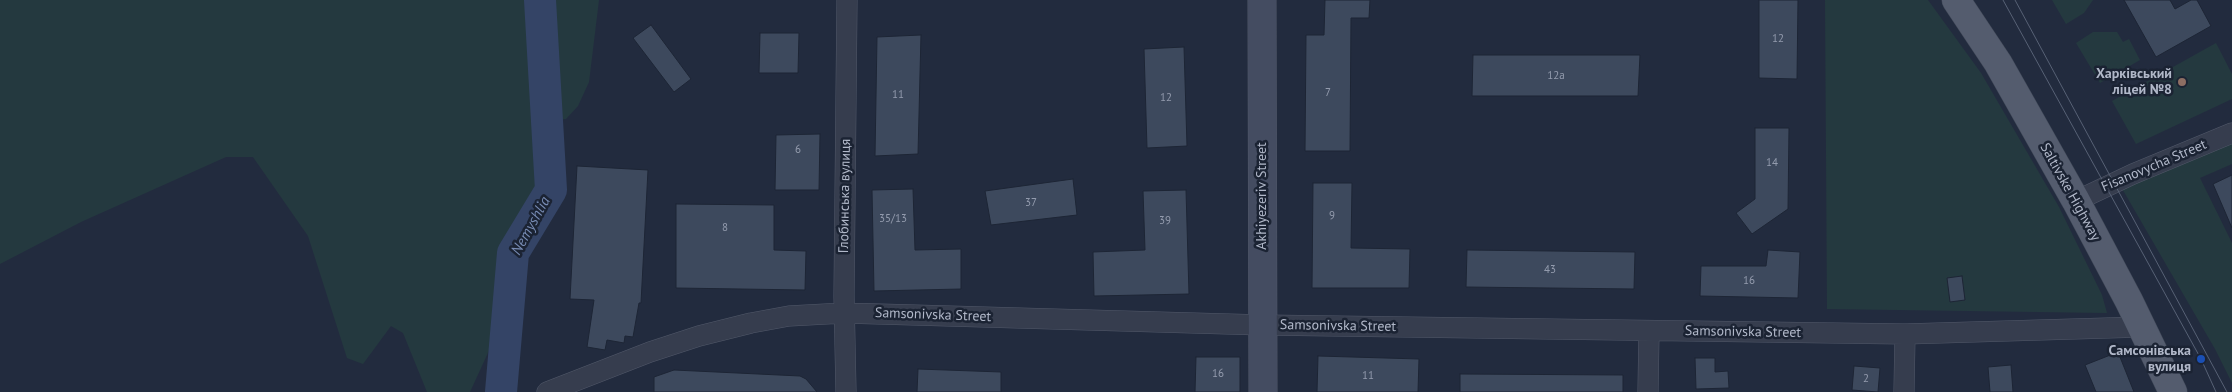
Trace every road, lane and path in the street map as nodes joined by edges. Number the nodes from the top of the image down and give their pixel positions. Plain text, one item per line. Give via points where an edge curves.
1 (847, 0) edge
2 (1262, 0) edge
3 (1956, 0) edge
4 (2232, 133) edge
5 (2076, 201) junction
6 (844, 312) junction
7 (1263, 325) junction
8 (2141, 326) junction
9 (1649, 331) junction
10 (1905, 334) junction
11 (547, 392) edge
12 (846, 392) edge
13 (1263, 392) edge
14 (1648, 392) edge
15 (1904, 392) edge
16 (2173, 392) edge

1 - 6 street, Глобинська вулиця
2 - 7 main road, Akhiyezeriv Street
3 - 5 main road, Saltivske Highway via 1998,63
4 - 5 street, Fisanovycha Street via 2120,179
5 - 8 main road, Saltivske Highway
6 - 7 street, Samsonivska Street
6 - 11 street, Samsonivska Street via 751,322 699,336
6 - 12 street, Глобинська вулиця
7 - 9 street, Samsonivska Street
7 - 13 main road, Akhiyezeriv Street
8 - 10 street, Samsonivska Street
8 - 16 main road, Saltivske Highway
9 - 10 street, Samsonivska Street
9 - 14 street
10 - 15 street

